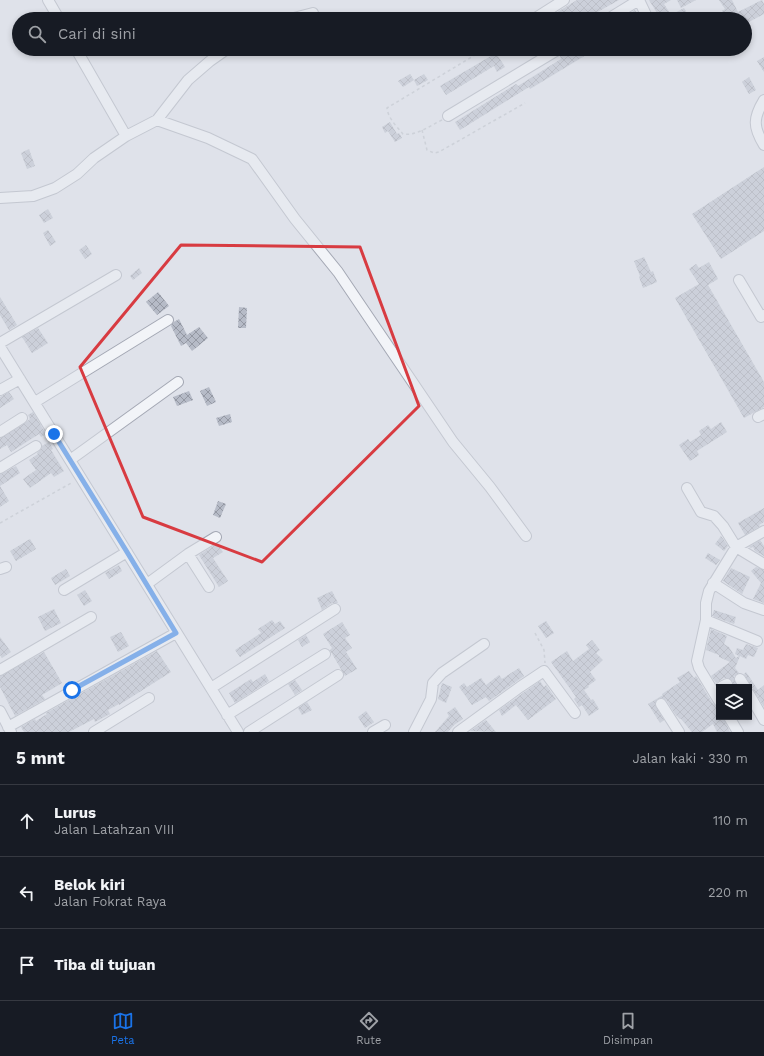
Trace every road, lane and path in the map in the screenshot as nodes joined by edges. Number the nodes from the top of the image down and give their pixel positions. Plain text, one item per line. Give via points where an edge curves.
1 (48, 0) edge
2 (564, 0) edge
3 (639, 0) edge
4 (55, 12) edge
5 (545, 12) edge
6 (619, 12) edge
7 (645, 12) edge
8 (80, 56) edge
9 (217, 56) edge
10 (473, 56) edge
11 (547, 56) edge
12 (764, 100) edge
13 (525, 103) dead end
14 (448, 116) joint
15 (157, 120) junction
16 (422, 130) junction
17 (126, 136) junction
18 (764, 146) edge
19 (0, 198) edge
20 (116, 275) dead end
21 (739, 280) dead end
22 (763, 317) edge
23 (168, 320) dead end
24 (0, 343) edge
25 (0, 347) edge
26 (20, 378) junction
27 (178, 382) dead end
28 (0, 390) edge
29 (35, 402) junction
30 (22, 418) dead end
31 (0, 432) edge
32 (36, 446) dead end
33 (70, 460) junction
34 (0, 468) edge
35 (81, 477) junction
36 (687, 488) dead end
37 (0, 523) edge
38 (764, 531) edge
39 (526, 536) dead end
40 (216, 537) dead end
41 (736, 547) junction
42 (127, 552) junction
43 (188, 554) junction
44 (764, 564) edge
45 (713, 583) junction
46 (146, 584) junction
47 (209, 587) dead end
48 (64, 590) dead end
49 (335, 609) dead end
50 (764, 610) edge
51 (91, 617) dead end
52 (706, 620) junction
53 (176, 633) junction
54 (535, 633) dead end
55 (757, 641) dead end
56 (484, 644) dead end
57 (325, 654) dead end
58 (0, 670) edge
59 (544, 671) junction
60 (338, 675) dead end
61 (716, 684) edge
62 (211, 688) junction
63 (150, 698) dead end
64 (752, 699) edge
65 (661, 704) dead end
66 (0, 711) edge
67 (575, 713) dead end
68 (227, 714) junction
69 (731, 720) edge
70 (764, 720) edge
71 (385, 725) dead end
72 (9, 729) edge
73 (94, 732) edge
74 (238, 732) edge
75 (249, 732) edge
76 (373, 732) edge
77 (414, 732) edge
78 (458, 732) edge
79 (679, 732) edge
80 (738, 732) edge

1 - 4 street
2 - 5 street
3 - 6 street
3 - 7 street
8 - 17 street
9 - 15 street via 188,80
10 - 16 path via 387,108 403,134 417,134
11 - 14 street
12 - 18 street via 756,118 756,133
13 - 16 path via 439,152 427,150
14 - 16 path
15 - 17 street
15 - 39 street via 208,138 252,159 295,219 338,272 453,442
17 - 19 street via 55,188 33,196
20 - 24 street
21 - 22 street
23 - 29 street
25 - 26 street
26 - 28 street
26 - 29 street
27 - 33 street
29 - 33 street
30 - 31 street
32 - 34 street
33 - 35 street
35 - 37 path
35 - 42 street
36 - 41 street via 701,512 718,520
38 - 41 street
40 - 43 street
41 - 44 street
41 - 45 street
42 - 46 street
42 - 48 street
43 - 46 street
43 - 47 street
45 - 50 street via 744,603
45 - 52 street via 706,603
46 - 53 street
49 - 62 street
51 - 58 street
52 - 55 street
52 - 61 street via 697,661 698,668
53 - 62 street
53 - 72 street
54 - 59 path via 545,653
56 - 77 street via 442,673 433,683 431,699
57 - 68 street
59 - 67 street
59 - 78 street
60 - 75 street
62 - 68 street
63 - 73 street
64 - 70 street
65 - 79 street
66 - 72 street
68 - 74 street
69 - 80 street
71 - 76 street

